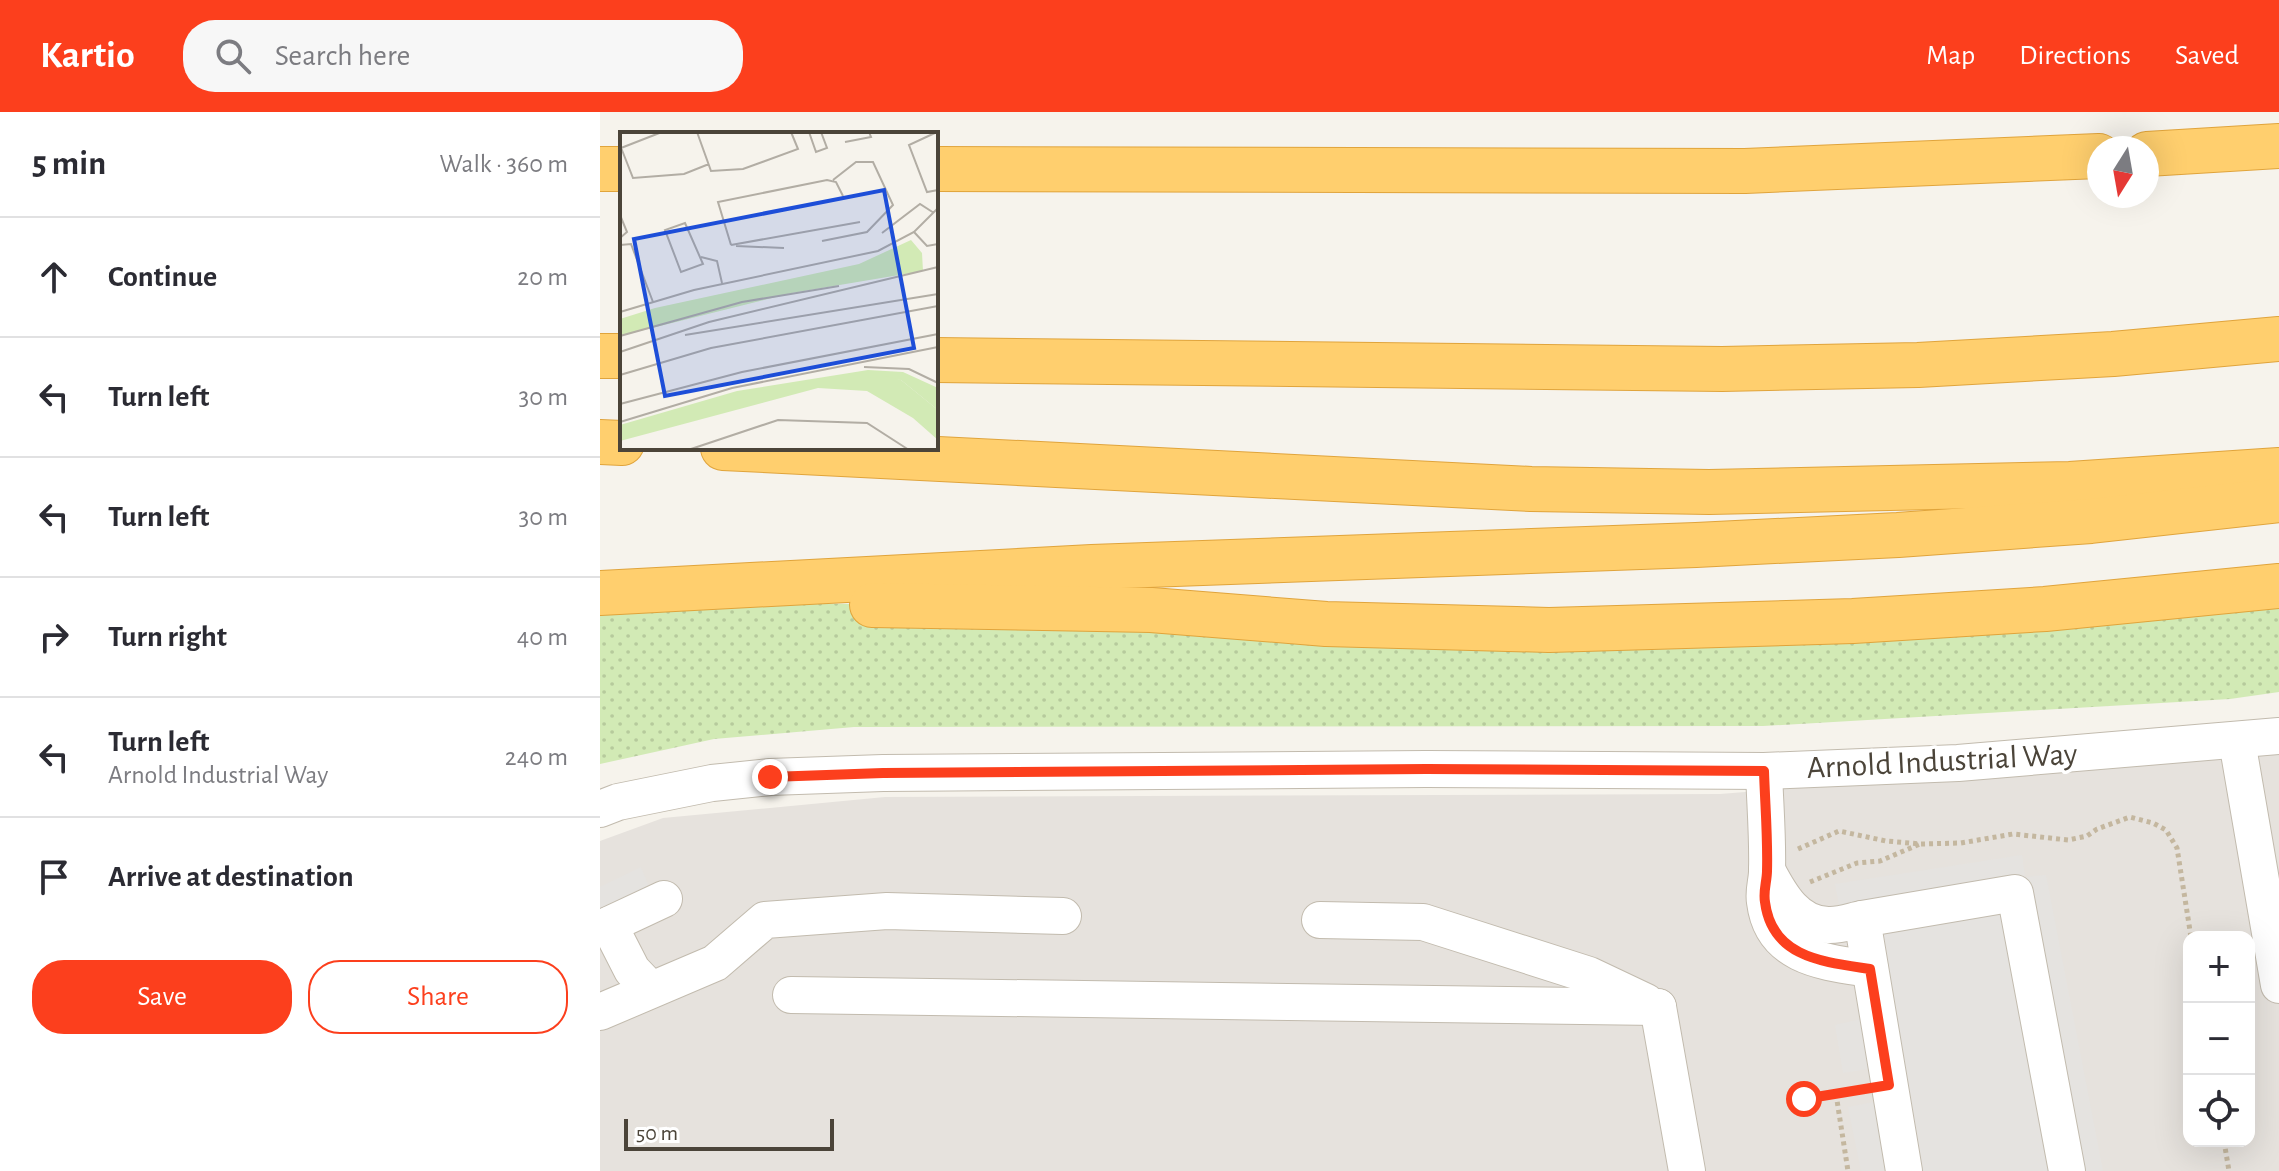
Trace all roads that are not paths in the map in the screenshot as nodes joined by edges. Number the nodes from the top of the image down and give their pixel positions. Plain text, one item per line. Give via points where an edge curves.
1 (2279, 146) edge
2 (2159, 153) edge
3 (2087, 157) edge
4 (938, 169) edge
5 (2279, 339) edge
6 (938, 360) edge
7 (600, 442) edge
8 (620, 443) edge
9 (762, 450) edge
10 (2279, 470) edge
11 (2279, 500) edge
12 (2279, 586) edge
13 (600, 593) edge
14 (600, 599) edge
15 (2279, 736) edge
16 (2237, 741) junction
17 (1764, 771) junction
18 (600, 809) edge
19 (1778, 867) junction
20 (664, 899) dead end
21 (1063, 916) dead end
22 (1862, 919) junction
23 (1320, 920) dead end
24 (604, 927) edge
25 (1870, 969) junction
26 (2279, 985) edge
27 (650, 989) junction
28 (791, 995) dead end
29 (1658, 1007) junction
30 (600, 1012) edge
31 (1687, 1171) edge
32 (1904, 1171) edge
33 (2067, 1171) edge

1 - 2 highway
3 - 4 highway via 1745,171
5 - 6 highway via 1963,363 1752,368
7 - 8 highway
9 - 10 highway via 1531,489 1695,492 2055,484
11 - 13 highway via 1898,535 1092,567
12 - 14 highway via 1853,621 1549,630 1326,624 1151,610
15 - 16 street, Arnold Industrial Way
16 - 17 street, Arnold Industrial Way via 1958,763
16 - 26 street
17 - 18 street, Arnold Industrial Way via 883,773 712,783
17 - 19 street
19 - 22 street via 1783,901 1800,915 1829,925
19 - 25 street via 1764,898 1778,935 1809,958
20 - 24 street
21 - 27 street via 887,911 765,920 715,963
22 - 25 street
22 - 33 street via 2015,893
23 - 29 street via 1423,922 1589,975
24 - 27 street
25 - 32 street
27 - 30 street
28 - 29 street
29 - 31 street

